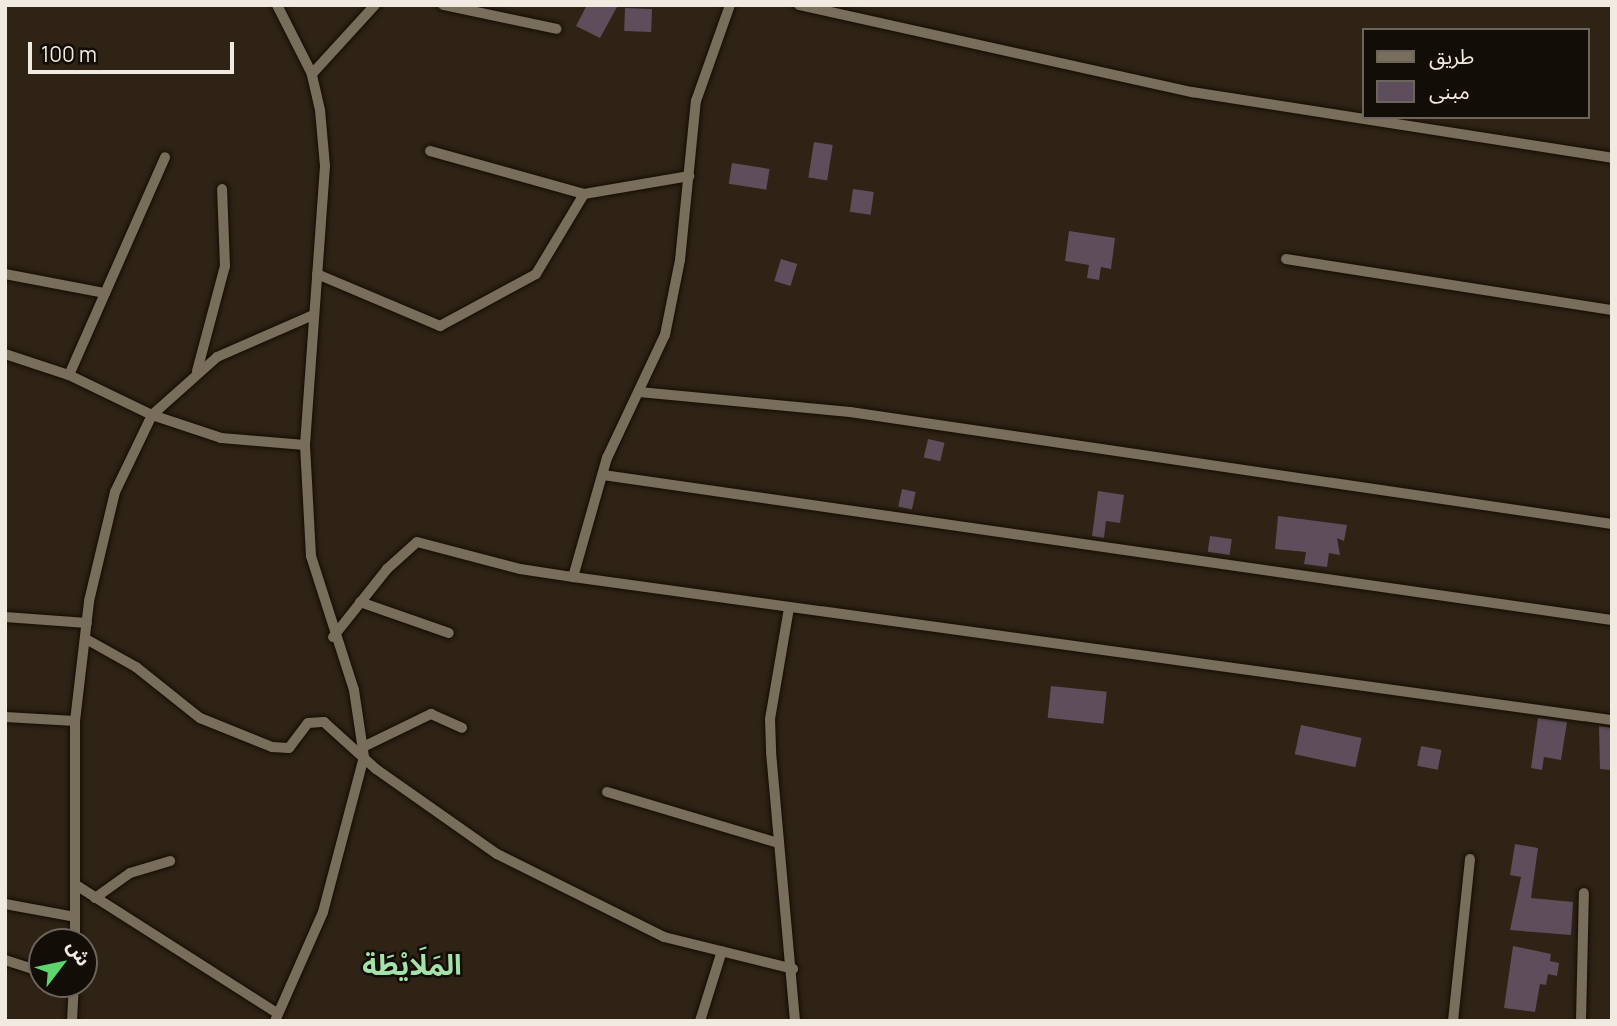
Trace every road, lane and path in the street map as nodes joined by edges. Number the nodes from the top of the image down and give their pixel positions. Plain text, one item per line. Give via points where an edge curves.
1 (277, 5) edge
2 (375, 5) edge
3 (443, 5) edge
4 (730, 5) edge
5 (799, 5) edge
6 (557, 29) dead end
7 (312, 74) junction
8 (1362, 119) edge
9 (1364, 119) edge
10 (430, 151) dead end
11 (166, 157) dead end
12 (1612, 158) edge
13 (689, 176) junction
14 (222, 189) dead end
15 (584, 194) junction
16 (1286, 259) dead end
17 (5, 274) edge
18 (317, 274) junction
19 (105, 293) junction
20 (1612, 310) edge
21 (313, 315) junction
22 (5, 354) edge
23 (197, 371) junction
24 (69, 375) junction
25 (639, 392) junction
26 (152, 415) junction
27 (305, 445) junction
28 (603, 475) junction
29 (1612, 524) edge
30 (573, 577) junction
31 (360, 602) junction
32 (789, 608) junction
33 (5, 617) edge
34 (1612, 620) edge
35 (87, 623) junction
36 (449, 633) dead end
37 (333, 637) junction
38 (86, 639) junction
39 (5, 717) edge
40 (1612, 720) edge
41 (75, 721) junction
42 (462, 728) dead end
43 (364, 752) junction
44 (607, 792) dead end
45 (778, 844) junction
46 (1470, 859) dead end
47 (170, 861) dead end
48 (76, 886) junction
49 (1584, 892) dead end
50 (95, 898) junction
51 (5, 904) edge
52 (75, 917) junction
53 (75, 928) edge
54 (722, 951) junction
55 (5, 960) edge
56 (28, 967) edge
57 (793, 969) junction
58 (73, 998) edge
59 (276, 1017) edge
60 (72, 1021) edge
61 (700, 1021) edge
62 (795, 1021) edge
63 (1453, 1021) edge
64 (1581, 1021) edge

1 - 7 street
2 - 7 street
3 - 6 street
4 - 13 street via 696,101
5 - 8 street via 1192,92
7 - 18 street via 325,166
9 - 12 street
10 - 15 street
11 - 19 street
13 - 15 street
13 - 25 street via 665,335
14 - 23 street via 225,266
15 - 18 street via 536,274 440,326
16 - 20 street
17 - 19 street
18 - 21 street
19 - 24 street
21 - 23 street via 247,340
21 - 27 street
22 - 24 street
23 - 26 street
24 - 26 street
25 - 28 street
25 - 29 street via 849,412
26 - 27 street via 221,438
26 - 35 street via 102,533
27 - 37 street via 311,556
28 - 30 street
28 - 34 street
30 - 31 street via 520,569 416,542
30 - 32 street
31 - 36 street
31 - 37 street
32 - 40 street
32 - 45 street via 771,719
33 - 35 street
35 - 38 street
37 - 43 street via 354,690
38 - 41 street
38 - 43 street via 136,667 187,710 246,738 282,750 316,720
39 - 41 street
41 - 48 street
42 - 43 street via 431,714
43 - 54 street via 497,854 664,937
43 - 59 street via 323,912
44 - 45 street
45 - 57 street
46 - 63 street
47 - 50 street via 130,873
48 - 50 street
48 - 52 street
49 - 64 street
50 - 59 street
51 - 52 street
52 - 53 street
54 - 57 street
54 - 61 street
55 - 56 street
57 - 62 street
58 - 60 street

